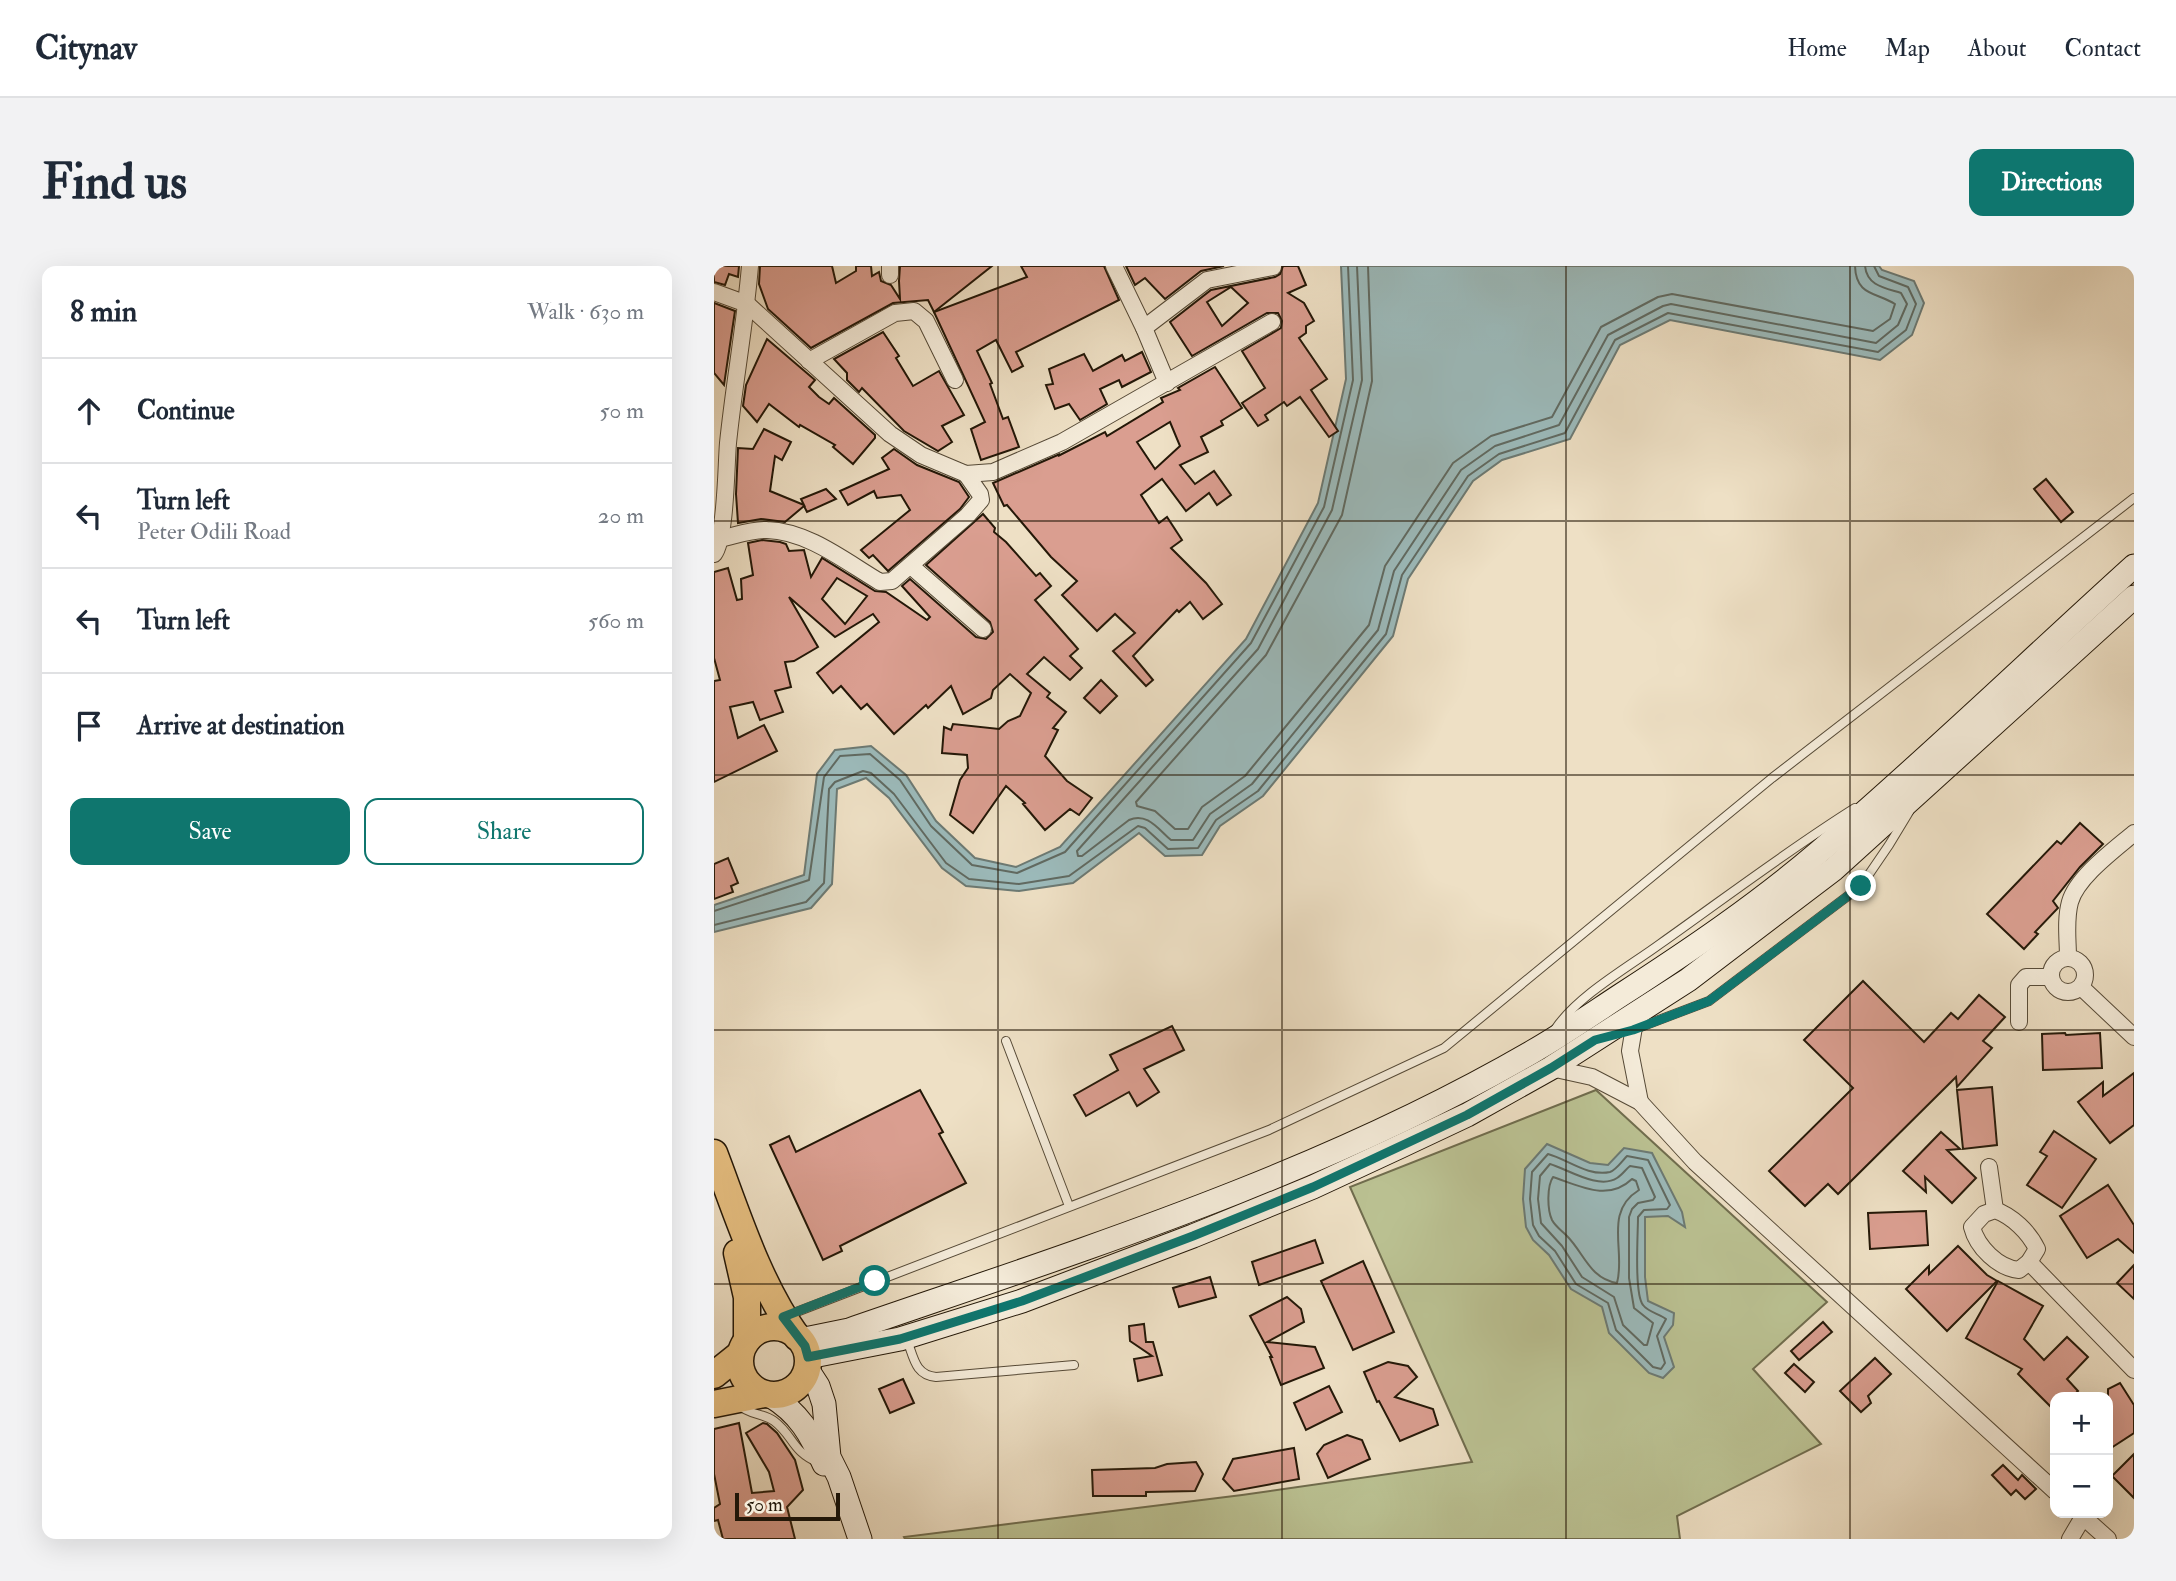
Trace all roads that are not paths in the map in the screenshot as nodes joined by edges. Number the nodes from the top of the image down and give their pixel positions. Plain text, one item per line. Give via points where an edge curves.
1 (750, 266) edge
2 (1114, 266) edge
3 (1273, 267) edge
4 (714, 292) edge
5 (747, 304) junction
6 (1272, 322) dead end
7 (1144, 328) junction
8 (809, 361) junction
9 (955, 380) dead end
10 (1167, 383) junction
11 (721, 443) edge
12 (967, 474) junction
13 (2134, 498) edge
14 (717, 546) edge
15 (911, 566) junction
16 (2134, 566) edge
17 (2134, 597) edge
18 (984, 629) dead end
19 (1913, 783) junction
20 (2134, 833) edge
21 (2068, 958) junction
22 (2051, 977) junction
23 (2081, 987) junction
24 (1635, 1022) junction
25 (2018, 1022) dead end
26 (2134, 1037) edge
27 (1006, 1041) dead end
28 (1551, 1068) junction
29 (1640, 1102) junction
30 (714, 1153) edge
31 (1989, 1167) dead end
32 (714, 1193) edge
33 (1069, 1206) junction
34 (1995, 1210) junction
35 (2029, 1262) junction
36 (906, 1337) junction
37 (799, 1344) junction
38 (743, 1347) junction
39 (1074, 1365) dead end
40 (2134, 1370) edge
41 (714, 1375) edge
42 (767, 1395) junction
43 (724, 1402) edge
44 (832, 1472) junction
45 (2050, 1486) edge
46 (2080, 1518) edge
47 (2084, 1518) edge
48 (860, 1539) edge
49 (2070, 1539) edge
50 (2108, 1539) edge

1 - 5 street
2 - 7 street
3 - 7 street via 1207,280
4 - 5 street
5 - 8 street
5 - 11 street
6 - 10 street
7 - 10 street
8 - 9 street via 895,313 914,311 926,321
8 - 12 street via 890,434 921,455
10 - 12 street via 1062,442 993,472
11 - 14 street
12 - 15 street via 981,500
13 - 33 lane via 1772,778 1444,1048 1269,1130
14 - 15 street via 765,530 788,532 880,582 892,581
15 - 18 street
16 - 19 main road
17 - 19 main road
19 - 24 main road via 1834,869
19 - 24 lane via 1889,845 1861,886 1709,1001
19 - 37 main road via 1672,962 1546,1043 1430,1105 1326,1155 1192,1210
20 - 21 street via 2078,884 2070,901
21 - 22 street via 2056,963
21 - 23 street via 2084,968
22 - 23 street via 2062,992
22 - 25 street via 2026,977 2020,985
23 - 26 street
24 - 28 main road
24 - 29 street via 1630,1051
27 - 33 lane
28 - 29 street via 1592,1077
28 - 36 main road via 1467,1115 1313,1187 1022,1301
29 - 45 street via 1695,1162
30 - 37 main road via 763,1281
31 - 34 street
32 - 38 main road via 745,1280 748,1314
33 - 37 lane
34 - 35 street via 2005,1213 2032,1238 2037,1249
34 - 35 street via 1972,1227 1976,1242 2007,1269 2018,1270
35 - 40 street
36 - 37 main road via 854,1350
36 - 39 lane via 925,1376
37 - 38 main road via 779,1328 768,1328 756,1332
37 - 42 main road via 803,1380 783,1395
37 - 44 main road via 824,1404
38 - 41 main road
38 - 42 main road via 739,1366 743,1377
42 - 43 main road
42 - 44 main road via 800,1418
43 - 44 lane via 770,1418 795,1448
44 - 48 main road
46 - 49 street
47 - 50 street

